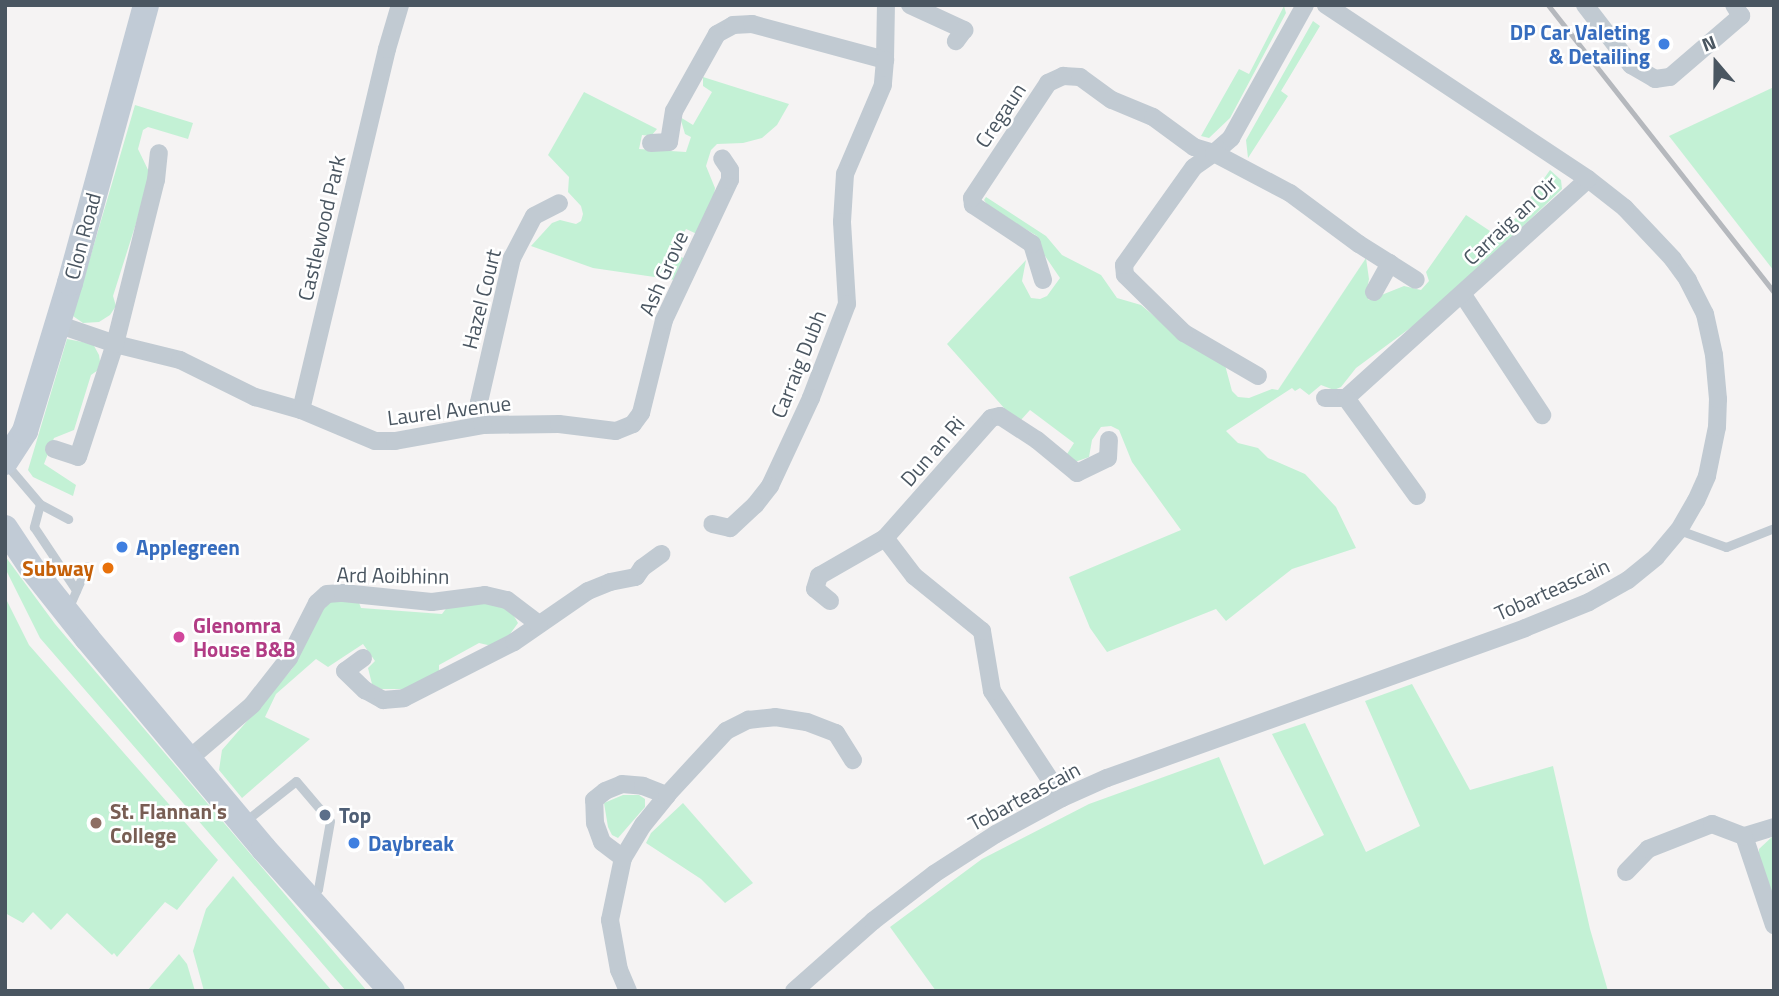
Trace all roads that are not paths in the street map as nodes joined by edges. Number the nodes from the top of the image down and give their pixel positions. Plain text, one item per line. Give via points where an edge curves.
1 (146, 5) edge
2 (400, 5) edge
3 (886, 5) edge
4 (910, 5) edge
5 (1305, 5) edge
6 (1326, 5) edge
7 (1585, 5) edge
8 (1734, 5) edge
9 (956, 41) dead end
10 (885, 60) junction
11 (660, 142) dead end
12 (159, 153) dead end
13 (1214, 153) junction
14 (722, 158) dead end
15 (1588, 179) junction
16 (559, 203) dead end
17 (1390, 263) junction
18 (1416, 279) dead end
19 (1043, 280) dead end
20 (1374, 292) dead end
21 (1463, 295) junction
22 (57, 324) junction
23 (114, 344) junction
24 (1258, 376) dead end
25 (1325, 398) dead end
26 (1346, 398) junction
27 (301, 410) junction
28 (641, 412) joint
29 (1542, 415) dead end
30 (483, 425) junction
31 (1109, 440) dead end
32 (54, 449) dead end
33 (5, 462) edge
34 (1417, 496) dead end
35 (40, 504) junction
36 (68, 519) dead end
37 (712, 524) dead end
38 (1774, 527) edge
39 (1679, 530) junction
40 (20, 532) edge
41 (885, 538) junction
42 (661, 554) dead end
43 (87, 566) dead end
44 (71, 601) junction
45 (830, 601) dead end
46 (539, 624) junction
47 (363, 658) dead end
48 (190, 758) junction
49 (853, 760) dead end
50 (667, 795) junction
51 (1062, 798) junction
52 (243, 824) junction
53 (1774, 827) edge
54 (1744, 836) junction
55 (623, 858) junction
56 (1626, 872) dead end
57 (306, 897) junction
58 (1774, 925) edge
59 (375, 991) edge
60 (392, 991) edge
61 (628, 991) edge
62 (794, 991) edge

1 - 22 main road, Clon Road
2 - 27 street, Castlewood Park
3 - 10 street, Carraig Dubh
4 - 9 street via 964,30
5 - 13 street via 1231,138
6 - 15 street, Tobarteascain
7 - 8 street via 1631,65 1655,79 1670,77 1741,16
10 - 11 street via 752,24 733,25 717,34
10 - 37 street, Carraig Dubh via 883,85 845,174 842,222 847,304 770,486 730,528
12 - 23 street
13 - 17 street, Cregaun via 1290,193
13 - 19 street, Cregaun via 1194,147 1153,117 1112,100 1080,78 1063,76 1048,83 972,198 973,205 1032,244
13 - 24 street via 1194,167 1124,265 1125,275 1184,332
14 - 28 street, Ash Grove via 730,180 664,320
15 - 21 street, Carraig an Oir
15 - 39 street, Tobarteascain via 1625,208 1672,259 1704,313 1714,355 1717,427 1707,476
16 - 30 street, Hazel Court via 534,216 512,258 480,402
17 - 18 street, Cregaun
17 - 20 street
21 - 26 street, Carraig an Oir
21 - 29 street, Carraig an Oir
22 - 23 street
22 - 33 main road, Clon Road via 25,431
23 - 27 street via 180,360 255,397
23 - 32 street via 78,457
25 - 26 street
26 - 34 street
27 - 30 street, Laurel Avenue via 375,442
28 - 30 street, Laurel Avenue via 633,424 616,431 559,424
31 - 41 street, Dun an Ri via 1108,458 1077,473 1000,416 991,418
33 - 35 lane
35 - 36 lane
35 - 40 lane
38 - 39 lane via 1726,547
39 - 51 street, Tobarteascain via 1628,580 1589,602
40 - 44 main road
41 - 45 street, Dun an Ri via 819,576 816,589
41 - 51 street via 914,576 982,631 992,691
42 - 46 street via 636,577 589,591
43 - 44 lane
44 - 48 main road
46 - 47 street via 514,642 404,698 383,700 345,671
46 - 48 street, Ard Aoibhinn via 506,600 485,595 432,602 327,594 317,603 289,658 252,705
48 - 52 main road
49 - 50 street via 836,733 775,717 748,720 726,731
50 - 55 street
50 - 55 street via 643,786 622,785 605,790 594,800 602,842
51 - 62 street, Tobarteascain via 934,874
52 - 57 main road
52 - 57 lane via 296,781 330,821 318,889
53 - 54 street
54 - 56 street via 1713,824 1648,849
54 - 58 street
55 - 61 street via 610,920 619,970
57 - 59 main road
57 - 60 main road

